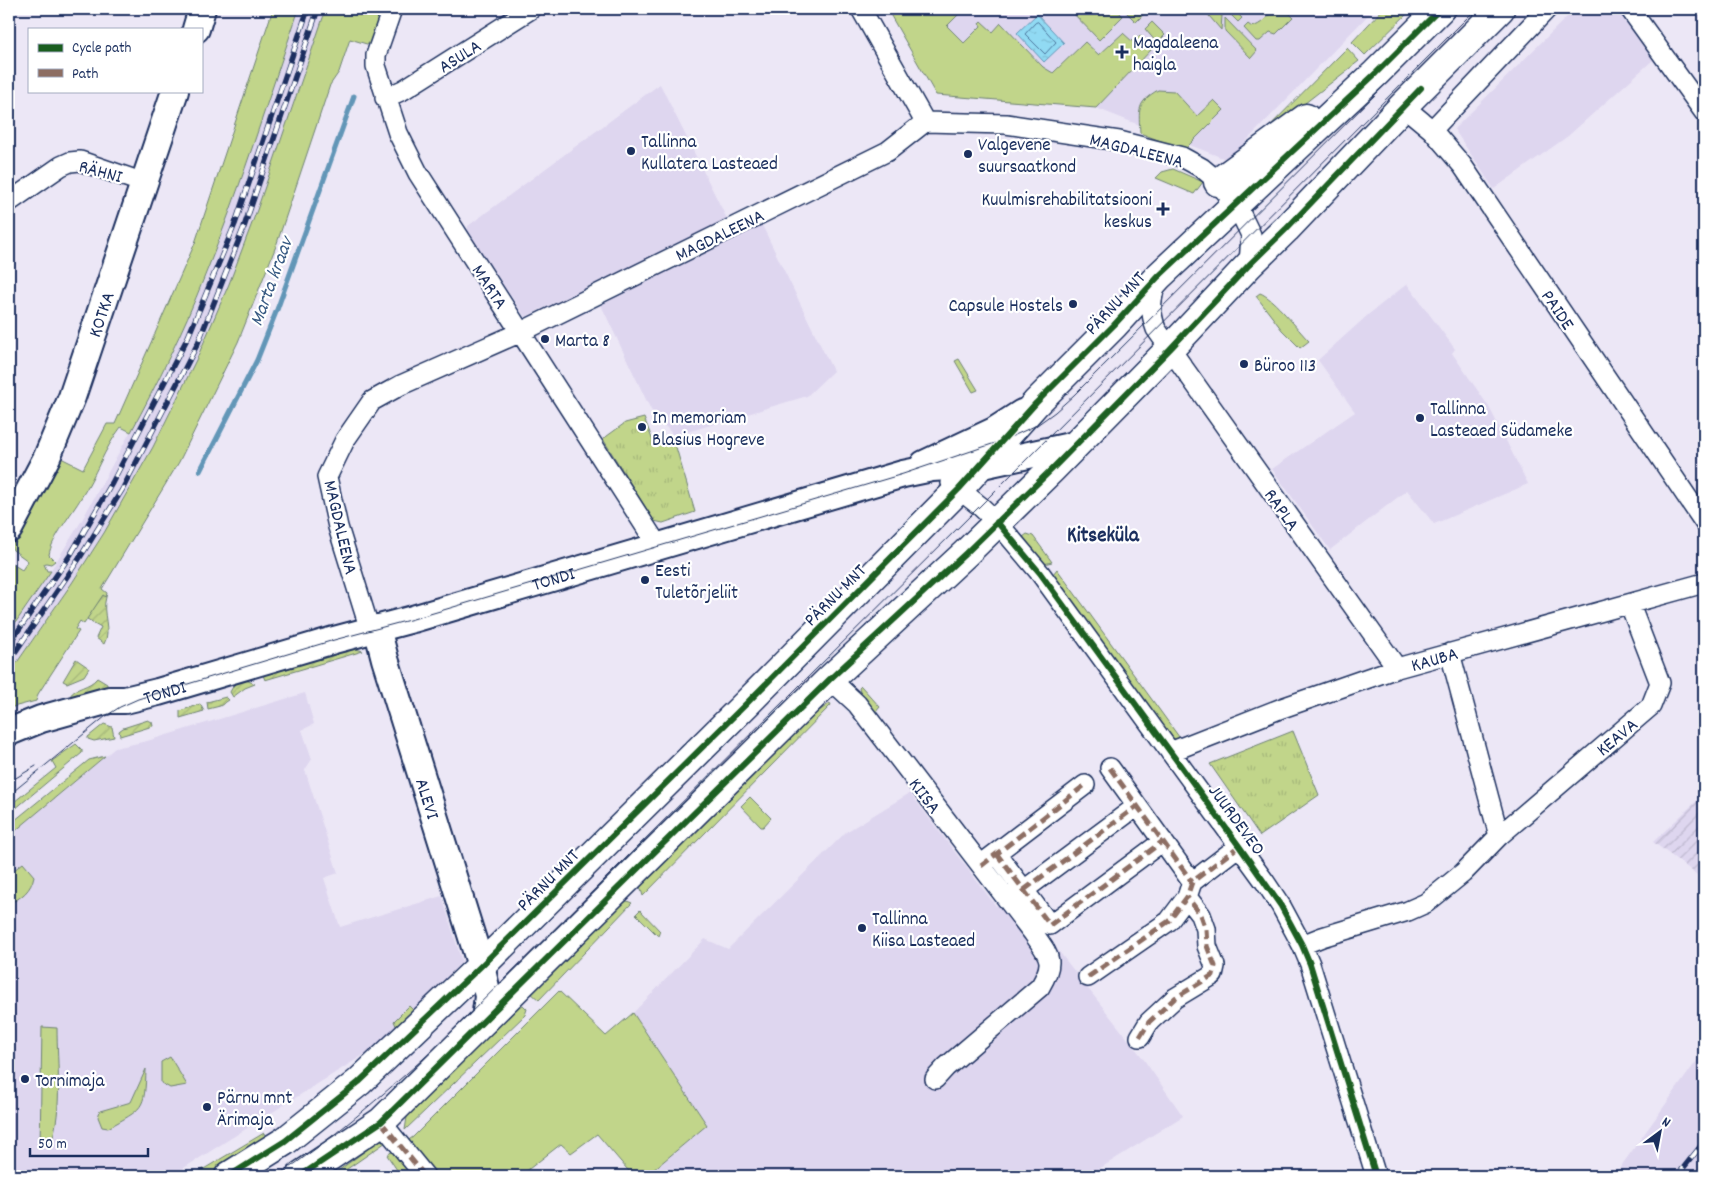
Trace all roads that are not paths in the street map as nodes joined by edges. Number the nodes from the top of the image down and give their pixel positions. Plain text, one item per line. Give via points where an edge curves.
1 (202, 9) edge
2 (392, 9) edge
3 (531, 9) edge
4 (862, 9) edge
5 (1440, 9) edge
6 (1500, 9) edge
7 (1547, 9) edge
8 (1630, 9) edge
9 (196, 28) edge
10 (175, 92) edge
11 (1352, 95) junction
12 (385, 98) junction
13 (1403, 106) junction
14 (1704, 112) edge
15 (925, 122) junction
16 (1432, 130) junction
17 (1218, 182) junction
18 (144, 183) junction
19 (9, 202) edge
20 (1236, 204) junction
21 (1249, 265) junction
22 (1158, 277) junction
23 (521, 332) junction
24 (1170, 349) junction
25 (1036, 403) junction
26 (1075, 445) junction
27 (982, 465) junction
28 (932, 468) junction
29 (902, 474) junction
30 (959, 489) junction
31 (997, 522) junction
32 (1704, 522) edge
33 (10, 525) edge
34 (658, 546) junction
35 (1704, 583) edge
36 (1630, 605) junction
37 (373, 629) junction
38 (1450, 653) junction
39 (1396, 668) junction
40 (830, 679) junction
41 (125, 700) junction
42 (9, 732) edge
43 (9, 744) edge
44 (1170, 752) junction
45 (1110, 768) dead end
46 (1085, 785) dead end
47 (1137, 806) junction
48 (1499, 836) junction
49 (1163, 841) junction
50 (1239, 846) junction
51 (996, 853) junction
52 (981, 866) junction
53 (1189, 889) junction
54 (1024, 890) junction
55 (1302, 945) junction
56 (481, 966) junction
57 (1088, 977) dead end
58 (485, 1020) junction
59 (1140, 1037) dead end
60 (935, 1079) dead end
61 (380, 1122) junction
62 (229, 1176) edge
63 (300, 1176) edge
64 (425, 1176) edge
65 (1376, 1176) edge

1 - 9 street
2 - 12 street, MARTA via 375,61
3 - 12 street, ASULA
4 - 15 street
5 - 11 main road, PÄRNU MNT
6 - 13 main road
7 - 16 street
8 - 14 street
10 - 18 street, KOTKA
11 - 17 main road via 1308,117
11 - 20 main road, PÄRNU MNT
12 - 23 street, MARTA via 418,173
13 - 16 street, PAIDE
13 - 21 main road
15 - 17 street, MAGDALEENA via 1006,124 1119,141 1182,157
15 - 23 street, MAGDALEENA via 888,151
16 - 32 street, PAIDE via 1462,165
17 - 20 street, MAGDALEENA
18 - 19 street, RÄHNI via 80,161 70,162
18 - 33 street, KOTKA via 66,413 47,457
20 - 21 street, MAGDALEENA via 1251,235
20 - 22 main road, PÄRNU MNT
21 - 24 main road
22 - 24 street, RAPLA via 1151,300 1152,318
22 - 25 main road, PÄRNU MNT
23 - 34 street, MARTA
23 - 37 street, MAGDALEENA via 401,385 372,402 345,440 327,477 338,527
24 - 26 main road
24 - 39 street, RAPLA
25 - 27 main road, PÄRNU MNT
25 - 29 street via 994,431
26 - 27 street, TONDI
26 - 31 main road
27 - 28 street, TONDI
27 - 30 main road, PÄRNU MNT
28 - 29 street, TONDI
28 - 30 street, JUURDEVEO
29 - 34 street, TONDI
30 - 31 street, JUURDEVEO
30 - 56 main road, PÄRNU MNT
31 - 40 main road
31 - 44 street, JUURDEVEO via 1040,573
34 - 37 street, TONDI
35 - 36 street, KAUBA
36 - 38 street, KAUBA
36 - 48 street, KEAVA via 1660,684 1651,706
37 - 41 street, TONDI
37 - 56 street, ALEVI
38 - 39 street, KAUBA
38 - 48 street
39 - 44 street, KAUBA
40 - 52 street, KIISA via 857,704
40 - 58 main road
41 - 42 street, TONDI via 109,700
41 - 43 street, TONDI via 99,717
44 - 50 street, JUURDEVEO
45 - 47 street
46 - 51 street
47 - 49 street
47 - 54 street
48 - 55 street, KEAVA via 1463,873 1426,903
49 - 53 street
49 - 54 street via 1050,925
50 - 53 street
50 - 55 street, JUURDEVEO via 1281,906
51 - 52 street
51 - 54 street
52 - 60 street, KIISA via 1049,956 1048,974 1040,987
53 - 57 street via 1169,920
53 - 59 street via 1206,929 1207,946 1215,966 1213,975 1175,998 1149,1022
55 - 65 street, JUURDEVEO
56 - 58 street, ALEVI via 488,996
56 - 62 main road, PÄRNU MNT via 358,1082 285,1141
58 - 61 main road
61 - 63 main road
61 - 64 street

